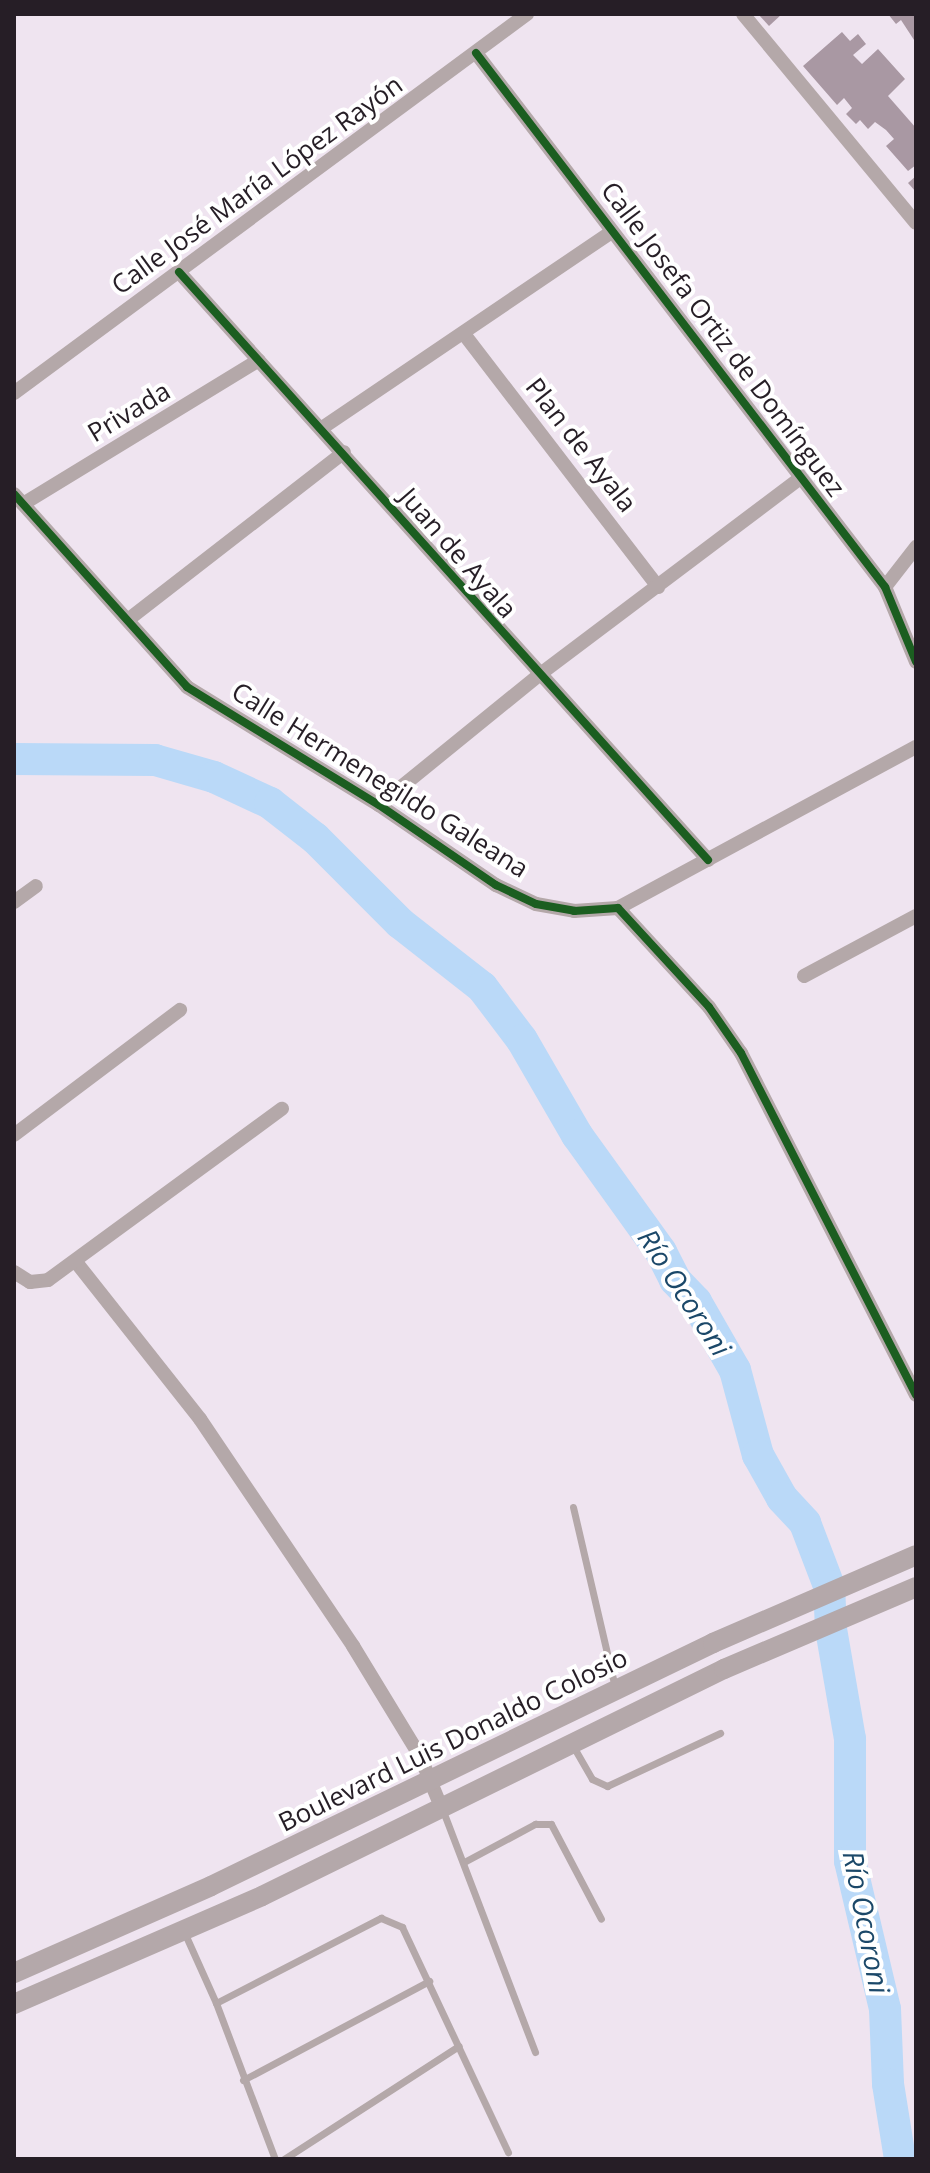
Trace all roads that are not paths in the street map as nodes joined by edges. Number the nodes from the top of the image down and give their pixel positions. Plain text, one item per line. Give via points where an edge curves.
1 (527, 14) edge
2 (743, 14) edge
3 (476, 53) junction
4 (916, 223) edge
5 (611, 232) junction
6 (179, 272) junction
7 (464, 334) junction
8 (259, 360) junction
9 (14, 393) edge
10 (322, 428) junction
11 (344, 452) junction
12 (798, 480) junction
13 (19, 499) edge
14 (916, 547) edge
15 (658, 587) junction
16 (885, 587) junction
17 (129, 619) junction
18 (916, 662) edge
19 (539, 675) junction
20 (916, 747) edge
21 (379, 805) junction
22 (708, 860) junction
23 (36, 886) dead end
24 (14, 902) edge
25 (618, 908) junction
26 (916, 916) edge
27 (804, 976) dead end
28 (180, 1010) dead end
29 (282, 1109) dead end
30 (14, 1135) edge
31 (76, 1262) junction
32 (14, 1272) edge
33 (916, 1395) edge
34 (573, 1507) dead end
35 (916, 1555) edge
36 (916, 1587) edge
37 (615, 1689) junction
38 (720, 1733) dead end
39 (573, 1746) junction
40 (431, 1781) junction
41 (442, 1809) junction
42 (464, 1862) junction
43 (601, 1919) dead end
44 (182, 1928) junction
45 (14, 1973) edge
46 (429, 1981) junction
47 (216, 2003) junction
48 (14, 2004) edge
49 (459, 2046) junction
50 (535, 2052) dead end
51 (243, 2080) junction
52 (508, 2152) dead end
53 (275, 2159) edge
54 (284, 2159) edge

1 - 3 street, Calle José María López Rayón
2 - 4 street
3 - 5 street, Calle Josefa Ortiz de Domínguez
3 - 6 street, Calle José María López Rayón
5 - 7 street
5 - 12 street, Calle Josefa Ortiz de Domínguez
6 - 8 street, Juan de Ayala
6 - 9 street, Calle José María López Rayón
7 - 10 street
7 - 15 street, Plan de Ayala
8 - 10 street, Juan de Ayala
8 - 13 street, Privada
10 - 11 street, Juan de Ayala
11 - 17 street
11 - 19 street, Juan de Ayala
12 - 15 street
12 - 16 street, Calle Josefa Ortiz de Domínguez
13 - 17 street, Calle Hermenegildo Galeana
14 - 16 street
15 - 19 street
16 - 18 street, Calle Josefa Ortiz de Domínguez
17 - 21 street, Calle Hermenegildo Galeana via 187,687
19 - 21 street
19 - 22 street, Juan de Ayala
20 - 22 street
21 - 25 street, Calle Hermenegildo Galeana via 496,885 536,904 574,911
22 - 25 street
23 - 24 street
25 - 33 street via 709,1007 741,1053
26 - 27 street
28 - 30 street
29 - 31 street
31 - 32 street via 48,1280 30,1282
31 - 40 street via 200,1419 378,1685
34 - 37 lane
35 - 37 main road, Boulevard Luis Donaldo Colosio
36 - 39 main road via 724,1669
37 - 40 main road, Boulevard Luis Donaldo Colosio
38 - 39 lane via 607,1786 592,1779
39 - 41 main road
40 - 41 street
40 - 45 main road, Boulevard Luis Donaldo Colosio
41 - 42 lane
41 - 44 main road
42 - 43 lane via 535,1824 551,1824
42 - 50 lane
44 - 47 lane
44 - 48 main road
46 - 47 lane via 402,1927 381,1918
46 - 49 lane
46 - 51 lane
47 - 51 lane
49 - 52 lane
49 - 54 lane
51 - 53 lane

